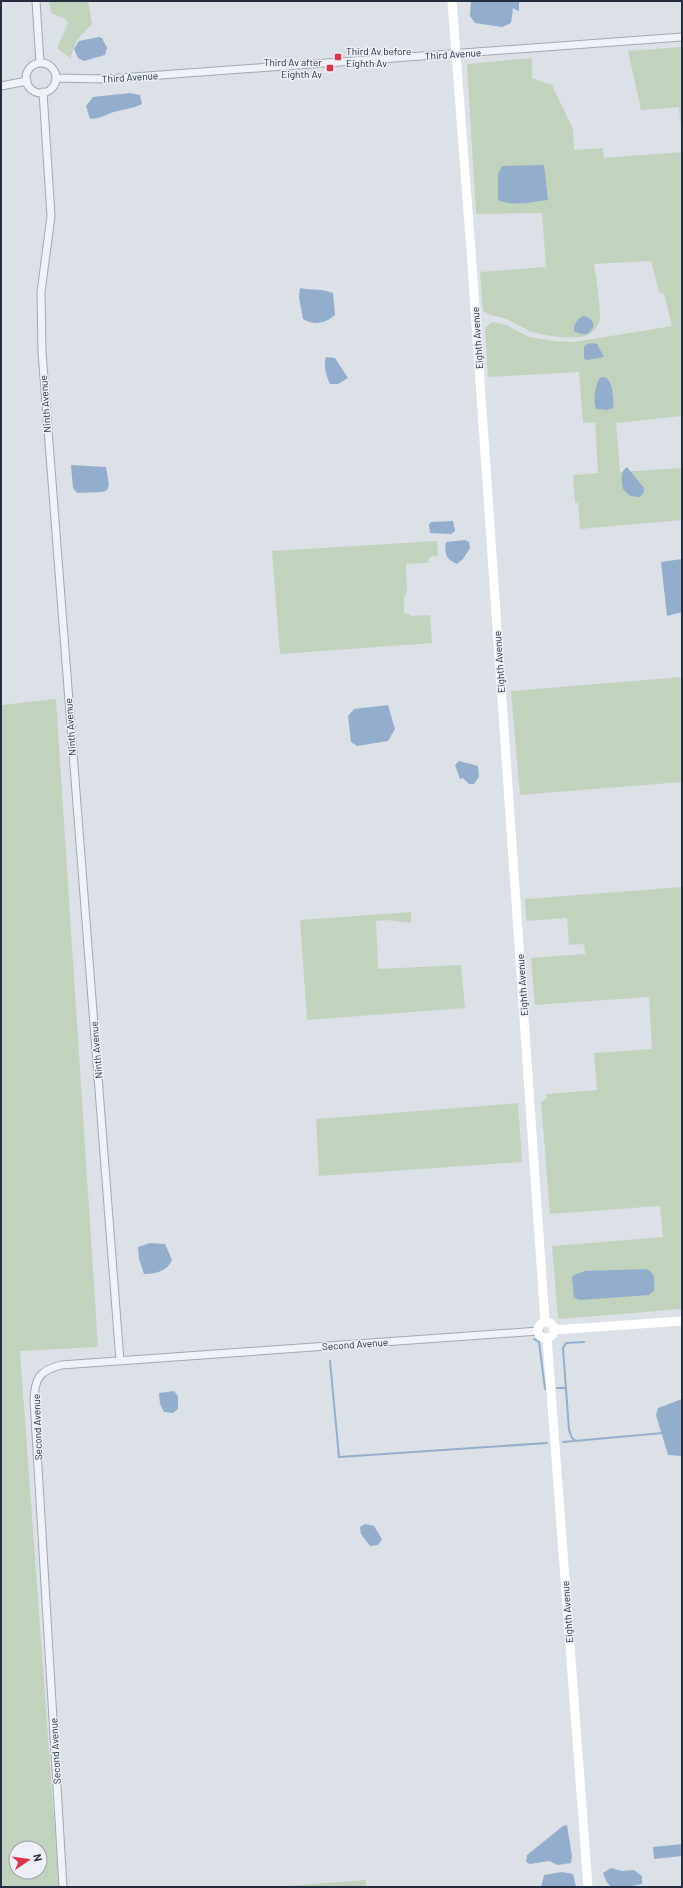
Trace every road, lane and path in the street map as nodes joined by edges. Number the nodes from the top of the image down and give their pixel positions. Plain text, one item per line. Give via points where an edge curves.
1 (36, 1) edge
2 (452, 1) edge
3 (682, 37) edge
4 (456, 54) junction
5 (40, 63) junction
6 (56, 78) junction
7 (27, 81) junction
8 (1, 86) edge
9 (43, 92) junction
10 (682, 1321) edge
11 (545, 1322) junction
12 (554, 1330) junction
13 (539, 1331) junction
14 (547, 1338) junction
15 (120, 1361) junction
16 (63, 1887) edge
17 (588, 1887) edge

1 - 5 street
2 - 4 main road, Eighth Avenue
3 - 4 street, Third Avenue
4 - 6 street, Third Avenue via 106,79
4 - 11 main road, Eighth Avenue
5 - 6 street via 45,63 53,69
5 - 7 street via 29,69
6 - 9 street via 52,88
7 - 8 street
7 - 9 street via 33,90
9 - 15 street, Ninth Avenue via 52,216 41,292 42,352
10 - 12 main road
11 - 12 main road via 550,1323
11 - 13 main road via 541,1324
12 - 14 main road
13 - 14 main road
13 - 15 street, Second Avenue
14 - 17 main road, Eighth Avenue
15 - 16 street, Second Avenue via 48,1368 35,1383

